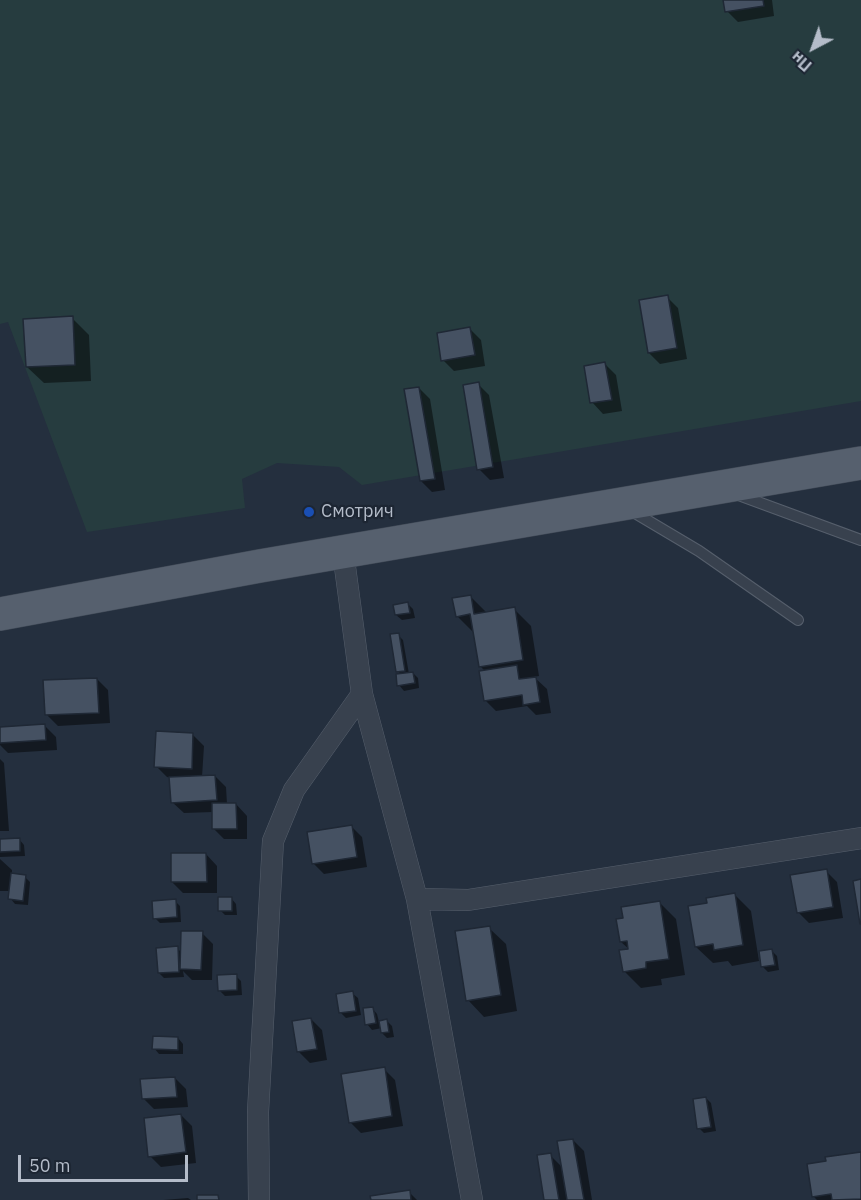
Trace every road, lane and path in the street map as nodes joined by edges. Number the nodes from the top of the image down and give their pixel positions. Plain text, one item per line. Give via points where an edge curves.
1 (861, 463) edge
2 (719, 488) junction
3 (621, 504) junction
4 (861, 540) edge
5 (343, 552) junction
6 (0, 614) edge
7 (798, 620) dead end
8 (362, 694) junction
9 (861, 838) edge
10 (417, 899) junction
11 (259, 1200) edge
12 (472, 1200) edge

1 - 2 main road
2 - 3 main road
2 - 4 lane
3 - 5 main road
3 - 7 lane via 699,551
5 - 6 main road
5 - 8 street
8 - 10 street
8 - 11 street via 294,790 273,841 258,1112
9 - 10 street via 468,900
10 - 12 street

